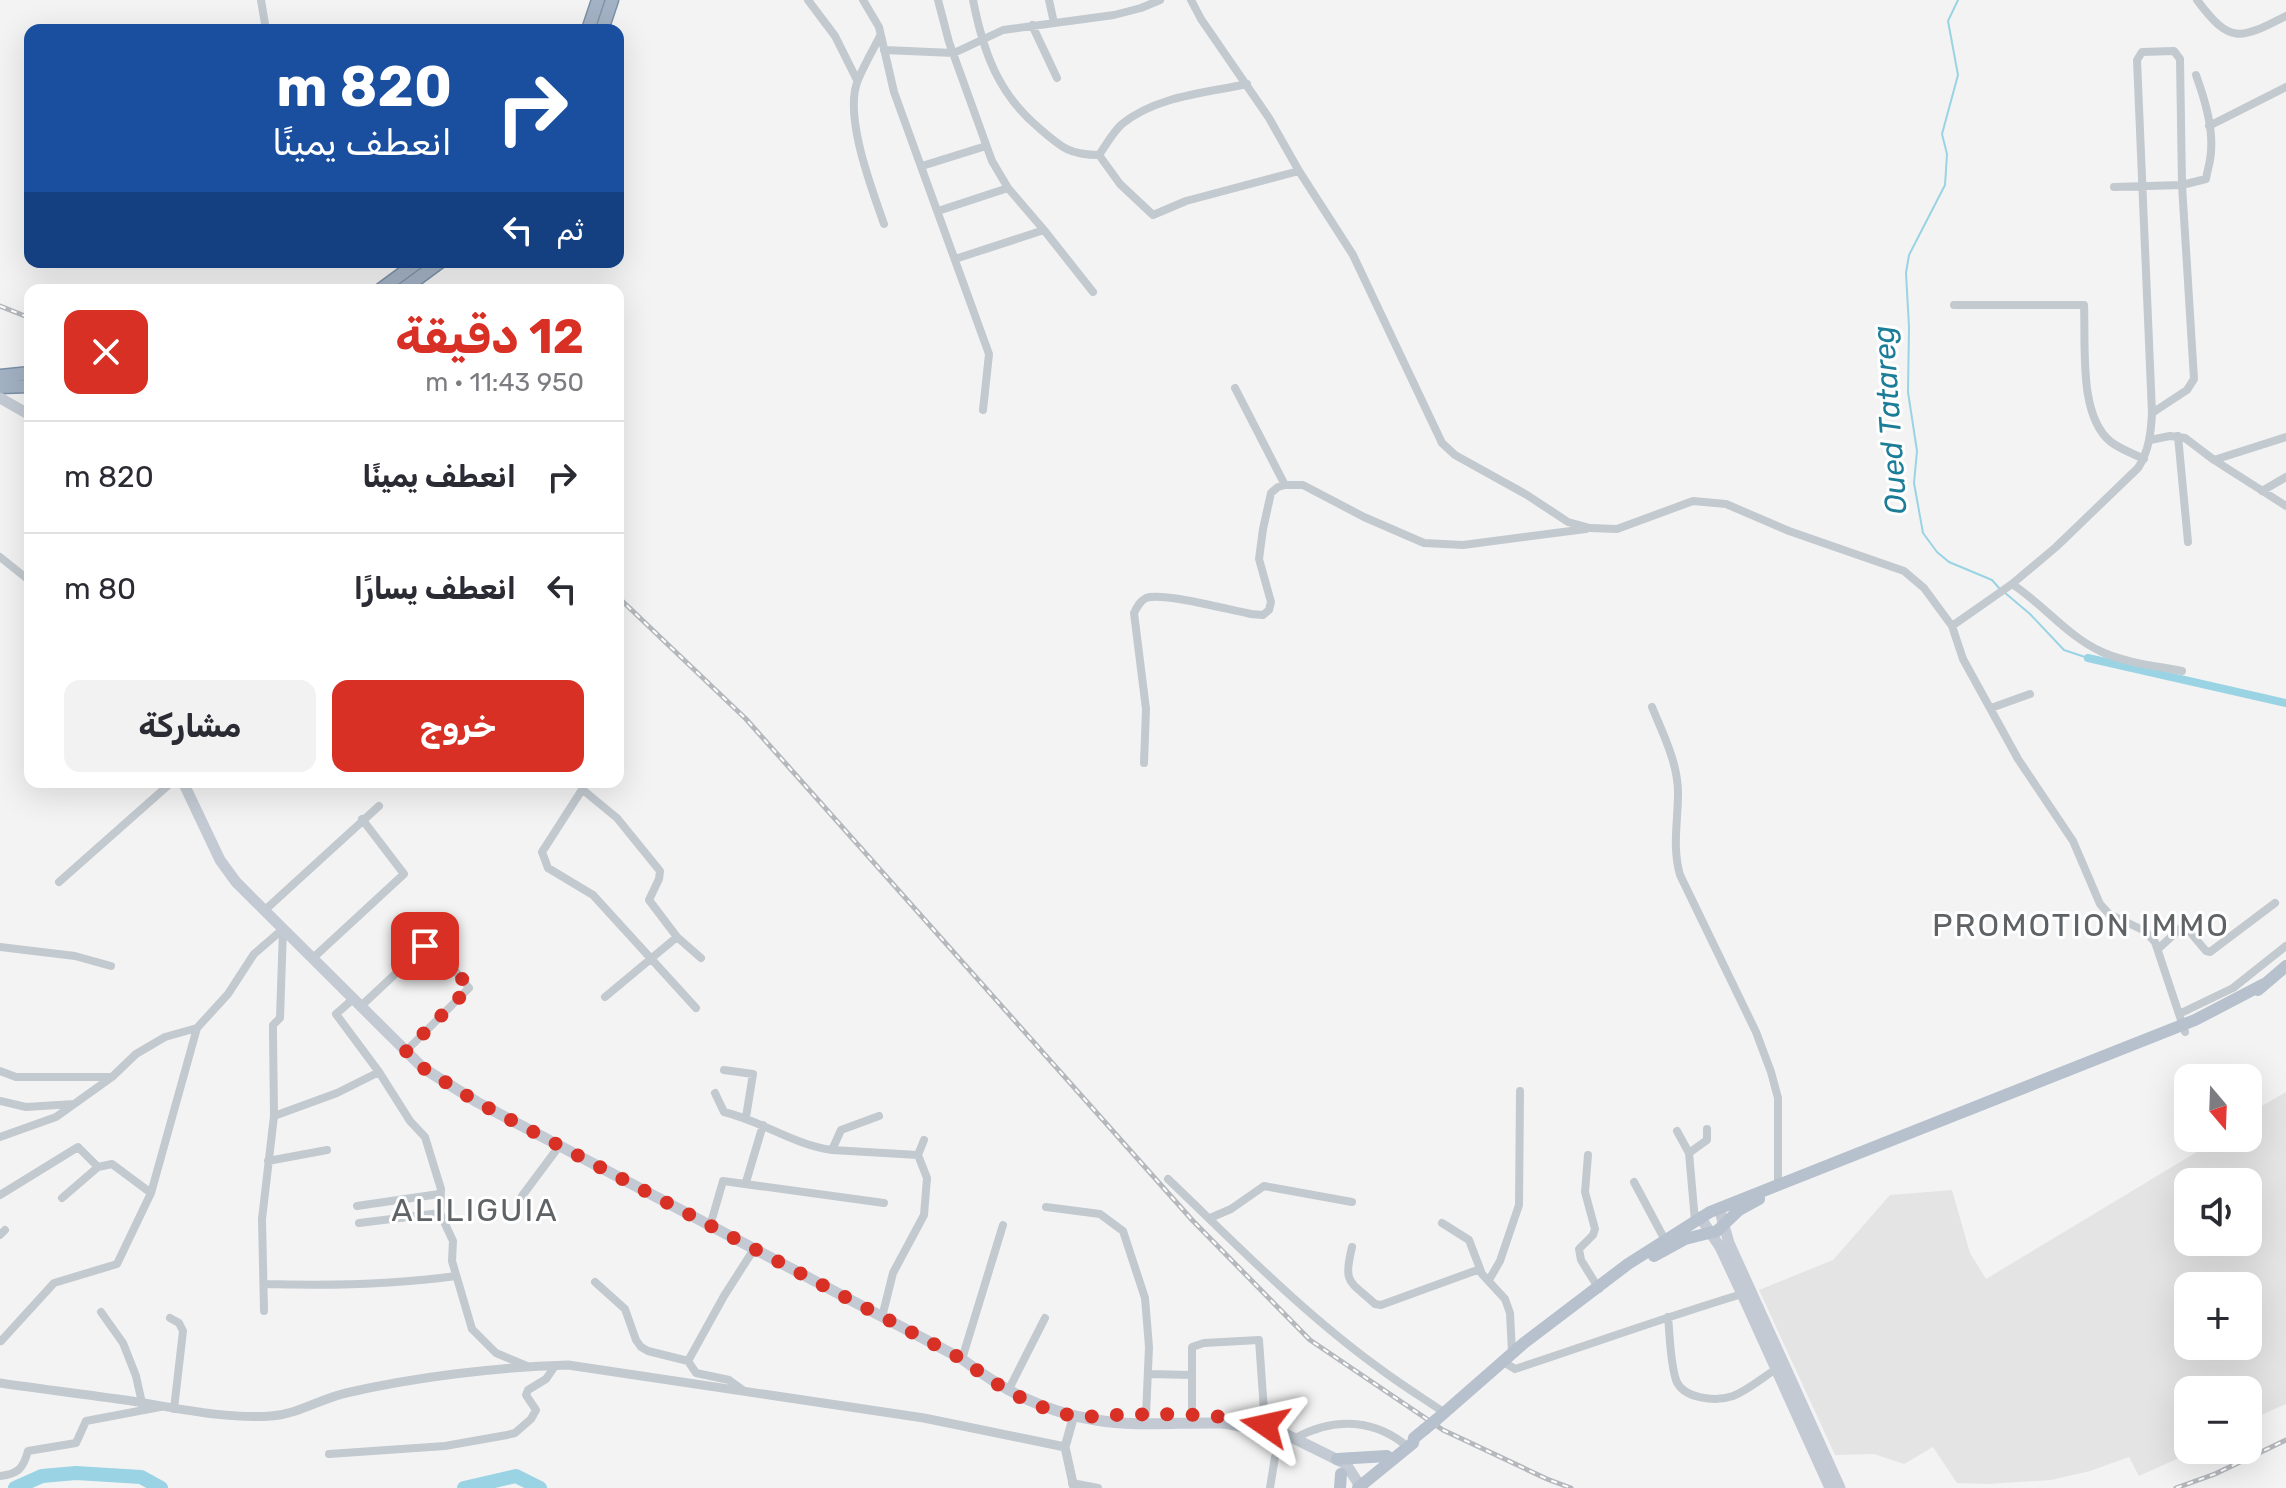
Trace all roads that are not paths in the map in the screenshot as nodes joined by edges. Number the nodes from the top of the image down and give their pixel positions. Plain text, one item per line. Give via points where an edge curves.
1 (261, 0) edge
2 (598, 0) edge
3 (612, 0) edge
4 (808, 0) edge
5 (863, 0) edge
6 (938, 0) edge
7 (973, 0) edge
8 (1049, 0) edge
9 (1160, 0) edge
10 (1191, 0) edge
11 (2197, 0) edge
12 (2286, 16) edge
13 (1054, 23) junction
14 (265, 24) edge
15 (590, 24) edge
16 (604, 24) edge
17 (1032, 25) junction
18 (881, 35) junction
19 (981, 39) junction
20 (884, 50) junction
21 (954, 53) junction
22 (2196, 75) dead end
23 (1057, 78) dead end
24 (857, 80) junction
25 (1247, 84) junction
26 (2286, 87) edge
27 (2209, 126) junction
28 (986, 146) junction
29 (1099, 155) junction
30 (922, 166) junction
31 (1299, 171) junction
32 (2142, 185) junction
33 (2182, 185) junction
34 (2114, 187) dead end
35 (1008, 188) junction
36 (938, 211) junction
37 (884, 224) dead end
38 (1044, 230) junction
39 (955, 259) junction
40 (410, 268) edge
41 (432, 268) edge
42 (388, 284) edge
43 (410, 284) edge
44 (1093, 292) dead end
45 (1954, 305) dead end
46 (0, 376) edge
47 (24, 377) edge
48 (24, 380) edge
49 (1235, 388) dead end
50 (0, 395) edge
51 (983, 410) dead end
52 (24, 411) edge
53 (2152, 413) junction
54 (2178, 436) junction
55 (2286, 437) edge
56 (2150, 440) junction
57 (2144, 459) junction
58 (2214, 460) junction
59 (2286, 477) edge
60 (1285, 485) junction
61 (2262, 491) junction
62 (2286, 506) edge
63 (1590, 528) junction
64 (2188, 542) dead end
65 (0, 557) edge
66 (24, 576) edge
67 (2012, 584) junction
68 (1952, 626) junction
69 (2182, 671) dead end
70 (2030, 694) dead end
71 (1652, 707) dead end
72 (1991, 708) junction
73 (1144, 763) dead end
74 (165, 788) edge
75 (189, 788) edge
76 (584, 788) edge
77 (587, 788) edge
78 (379, 806) dead end
79 (362, 819) junction
80 (59, 882) dead end
81 (2275, 903) dead end
82 (265, 910) junction
83 (283, 929) junction
84 (677, 937) junction
85 (2286, 946) edge
86 (0, 947) edge
87 (2158, 949) junction
88 (313, 958) junction
89 (701, 958) dead end
90 (651, 959) junction
91 (111, 966) dead end
92 (2286, 966) edge
93 (605, 997) dead end
94 (356, 1004) junction
95 (696, 1008) dead end
96 (2182, 1024) junction
97 (197, 1028) junction
98 (406, 1051) junction
99 (724, 1070) dead end
100 (0, 1071) edge
101 (379, 1072) junction
102 (112, 1077) junction
103 (1520, 1091) dead end
104 (715, 1093) dead end
105 (0, 1101) edge
106 (78, 1103) junction
107 (274, 1116) junction
108 (879, 1116) dead end
109 (746, 1117) junction
110 (763, 1125) junction
111 (1707, 1129) dead end
112 (1677, 1131) dead end
113 (0, 1137) edge
114 (924, 1140) dead end
115 (560, 1145) junction
116 (327, 1150) dead end
117 (832, 1150) junction
118 (1689, 1153) junction
119 (918, 1155) junction
120 (1588, 1155) dead end
121 (268, 1161) junction
122 (98, 1167) junction
123 (1168, 1179) dead end
124 (746, 1182) junction
125 (1634, 1182) dead end
126 (1778, 1183) junction
127 (151, 1193) junction
128 (439, 1194) junction
129 (0, 1195) edge
130 (522, 1196) dead end
131 (62, 1198) dead end
132 (1352, 1202) dead end
133 (884, 1203) dead end
134 (357, 1206) dead end
135 (1046, 1207) dead end
136 (1719, 1208) junction
137 (440, 1213) junction
138 (1210, 1218) junction
139 (1698, 1219) junction
140 (359, 1223) dead end
141 (1442, 1223) dead end
142 (1003, 1225) dead end
143 (1724, 1225) junction
144 (710, 1226) junction
145 (1709, 1234) junction
146 (1665, 1240) junction
147 (1352, 1247) dead end
148 (754, 1249) junction
149 (1480, 1269) junction
150 (456, 1276) junction
151 (1489, 1280) junction
152 (595, 1282) dead end
153 (264, 1284) junction
154 (1604, 1285) junction
155 (1742, 1294) junction
156 (264, 1311) dead end
157 (101, 1312) dead end
158 (882, 1317) junction
159 (1668, 1317) junction
160 (170, 1318) dead end
161 (1045, 1318) dead end
162 (0, 1342) edge
163 (1512, 1352) junction
164 (962, 1359) junction
165 (688, 1361) junction
166 (1502, 1361) junction
167 (527, 1366) junction
168 (555, 1366) junction
169 (1776, 1369) junction
170 (1149, 1374) junction
171 (1192, 1375) junction
172 (0, 1383) edge
173 (744, 1391) junction
174 (1008, 1391) junction
175 (142, 1403) junction
176 (160, 1407) junction
177 (174, 1409) junction
178 (1146, 1415) junction
179 (1079, 1416) junction
180 (1440, 1416) junction
181 (1192, 1417) junction
182 (1265, 1425) junction
183 (1287, 1436) junction
184 (1408, 1441) junction
185 (1065, 1447) junction
186 (329, 1454) dead end
187 (1387, 1456) junction
188 (1332, 1457) junction
189 (1341, 1474) junction
190 (0, 1476) edge
191 (1073, 1485) edge
192 (1355, 1485) edge
193 (1098, 1488) edge
194 (1270, 1488) edge
195 (1340, 1488) edge
196 (1830, 1488) edge
197 (1840, 1488) edge

1 - 14 street
2 - 15 highway
3 - 16 highway
4 - 24 street via 835,36
5 - 18 street
6 - 21 street
7 - 19 street
8 - 13 street
9 - 13 street via 1114,15
10 - 25 street
11 - 12 street via 2218,27 2234,34
13 - 17 street
17 - 19 street
17 - 23 street
18 - 20 street
18 - 24 street
19 - 21 street
19 - 29 street via 1001,86 1024,116 1076,155
20 - 21 street
20 - 30 street
21 - 28 street
22 - 27 street
24 - 37 street via 857,134
25 - 29 street via 1181,95 1153,107 1122,125
25 - 31 street
26 - 27 street
27 - 33 street via 2206,179
28 - 30 street
28 - 35 street
29 - 31 street via 1153,215
30 - 36 street
31 - 63 street via 1353,255 1442,443 1568,522
32 - 33 street
32 - 33 street via 2138,56 2174,51 2180,59
32 - 34 street
32 - 53 street
33 - 53 street via 2194,379 2187,390
35 - 36 street
35 - 38 street
36 - 39 street
38 - 39 street
38 - 44 street
39 - 51 street via 989,354
40 - 42 highway
41 - 43 highway
45 - 57 street via 2084,305 2088,400 2095,425 2111,443
46 - 47 highway
48 - 50 highway
49 - 60 street
50 - 52 main road
53 - 56 street
54 - 56 street
54 - 58 street
54 - 64 street
55 - 58 street
56 - 57 street
57 - 67 street
58 - 61 street
59 - 61 street
60 - 63 street via 1303,485 1424,543 1463,545
60 - 73 street via 1271,493 1263,529 1259,559 1271,602 1263,615 1168,598 1148,598 1137,606 1146,709
61 - 62 street
63 - 68 street via 1617,529 1693,501 1726,504 1904,571
65 - 66 street
67 - 68 street
67 - 69 street via 2103,653
68 - 72 street via 1963,659
70 - 72 street
71 - 126 street via 1678,790 1674,853 1680,875 1756,1032 1778,1098
72 - 87 street via 2073,841 2100,904 2145,931
74 - 80 street
75 - 82 main road via 220,860
76 - 90 street via 542,852 548,868 593,895
77 - 84 street via 660,871 649,900
78 - 79 street
79 - 82 street
79 - 88 street via 404,874
81 - 87 street via 2210,952 2184,925
82 - 83 main road
83 - 88 main road
83 - 97 street via 254,954
83 - 107 street via 280,1018 273,1025
84 - 89 street
84 - 90 street
85 - 96 street
86 - 91 street
87 - 96 street
88 - 94 main road
90 - 93 street
90 - 95 street
92 - 96 main road via 2264,984
94 - 98 main road
94 - 98 street via 425,946 447,961 469,988
94 - 101 street via 336,1014
96 - 126 main road
96 - 143 main road via 1782,1190 1744,1207
97 - 102 street via 165,1037
97 - 127 street
98 - 115 main road via 477,1102
99 - 109 street via 753,1074
100 - 102 street via 16,1077
101 - 107 street
101 - 128 street via 425,1137
102 - 106 street
103 - 151 street via 1519,1205
104 - 109 street via 724,1112
105 - 106 street via 26,1107
106 - 113 street via 56,1117
107 - 121 street
108 - 117 street via 841,1130
109 - 110 street
110 - 117 street
110 - 124 street
111 - 118 street via 1707,1140
112 - 118 street
114 - 119 street
115 - 130 street
115 - 144 main road
116 - 121 street
117 - 119 street
118 - 139 street
119 - 158 street via 927,1178 924,1215 893,1273
120 - 154 street via 1585,1192 1595,1229 1579,1249 1581,1260
121 - 153 street via 262,1219
122 - 127 street via 112,1164
122 - 129 street via 78,1147
122 - 131 street
123 - 138 street
124 - 133 street
124 - 144 street via 723,1181
125 - 146 street
126 - 136 main road
127 - 162 street via 117,1264 54,1283
128 - 134 street
128 - 137 street
132 - 138 street via 1264,1186
135 - 170 street via 1100,1214 1123,1231 1145,1298
136 - 139 main road
136 - 143 main road
137 - 140 street
137 - 150 street via 453,1241
138 - 180 street via 1337,1335
139 - 145 main road
139 - 146 main road
141 - 149 street via 1469,1240
142 - 164 street
143 - 145 main road
143 - 197 main road
144 - 148 main road
145 - 154 main road via 1681,1241
145 - 155 main road
146 - 154 main road
147 - 149 street via 1348,1280 1375,1304
148 - 158 main road
148 - 165 street
149 - 151 street
150 - 153 street via 335,1286
150 - 167 street via 472,1329 496,1353
151 - 163 street via 1510,1313
152 - 165 street via 625,1309 641,1347
153 - 156 street
154 - 163 main road
155 - 159 street
155 - 169 main road
157 - 175 street via 123,1343
158 - 164 main road
159 - 166 street via 1515,1369
159 - 169 street via 1676,1380 1683,1390 1728,1398
160 - 177 street via 183,1331
161 - 174 street
163 - 166 main road
164 - 174 main road
165 - 173 street via 696,1373 729,1380
166 - 180 main road
167 - 168 street
167 - 177 street via 343,1394 275,1416
168 - 173 street
168 - 186 street via 528,1390 536,1410 515,1433 445,1446
169 - 196 main road
170 - 171 street
170 - 178 street
171 - 181 street
171 - 182 street via 1192,1347 1259,1340
172 - 175 street
173 - 185 street via 924,1418
174 - 179 main road
175 - 176 street
176 - 177 street
176 - 190 street via 86,1421 76,1443 28,1451 24,1467
178 - 179 main road
178 - 181 main road
179 - 183 main road via 1228,1423
179 - 185 street
180 - 184 main road, bridge
181 - 182 main road
182 - 183 main road
183 - 184 street via 1353,1424 1383,1429
183 - 188 main road
183 - 194 street via 1275,1457
184 - 187 main road
184 - 192 main road via 1413,1443
185 - 191 street
187 - 188 main road
187 - 192 main road
188 - 189 main road
188 - 192 main road via 1349,1466
189 - 192 main road
189 - 195 main road
191 - 193 street

